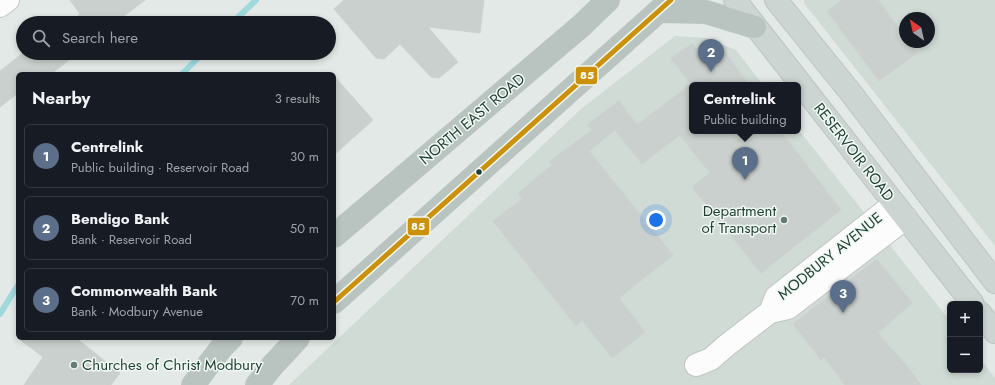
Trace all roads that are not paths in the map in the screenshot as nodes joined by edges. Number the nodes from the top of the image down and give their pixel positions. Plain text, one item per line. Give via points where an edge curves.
1 (8, 0) edge
2 (599, 0) edge
3 (608, 0) edge
4 (735, 0) edge
5 (776, 0) edge
6 (665, 5) edge
7 (0, 6) edge
8 (788, 9) edge
9 (581, 26) junction
10 (755, 27) junction
11 (798, 82) edge
12 (801, 85) edge
13 (900, 211) junction
14 (336, 234) edge
15 (995, 282) edge
16 (336, 300) edge
17 (971, 301) edge
18 (983, 317) edge
19 (995, 332) edge
20 (229, 340) edge
21 (296, 340) edge
22 (696, 365) dead end
23 (193, 385) edge
24 (257, 385) edge

1 - 7 street
2 - 9 main road
3 - 9 highway, NORTH EAST ROAD
4 - 10 main road, RESERVOIR ROAD
5 - 8 main road
6 - 10 highway via 706,12
6 - 16 highway
8 - 15 main road
9 - 14 highway, NORTH EAST ROAD
10 - 11 main road, RESERVOIR ROAD
12 - 13 main road, RESERVOIR ROAD
13 - 17 main road, RESERVOIR ROAD
13 - 22 street, MODBURY AVENUE via 788,308 770,312 711,359
18 - 19 main road
20 - 23 highway
21 - 24 highway

